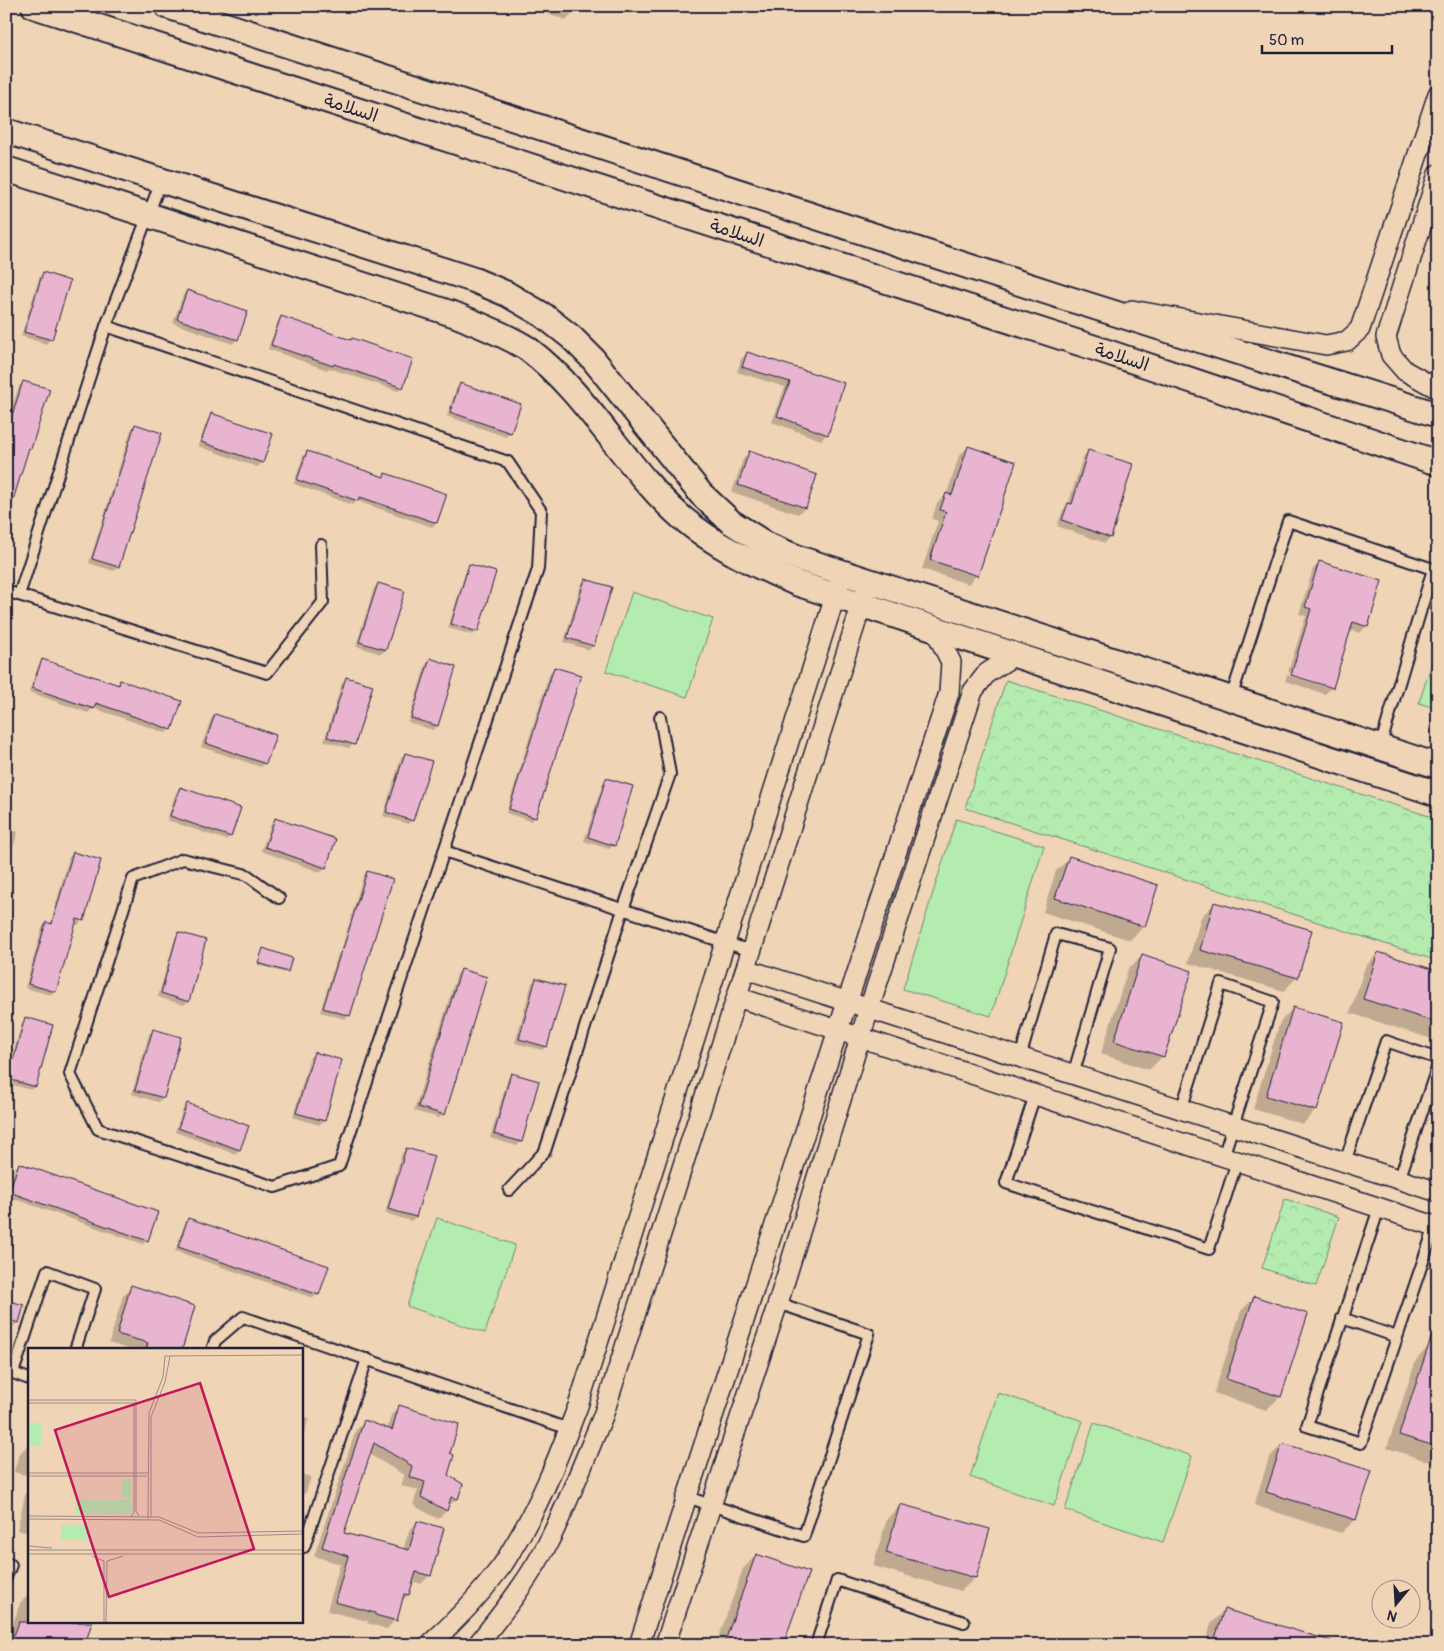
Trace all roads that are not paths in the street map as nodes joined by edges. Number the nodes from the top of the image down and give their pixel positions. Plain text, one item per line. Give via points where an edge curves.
1 (34, 6) edge
2 (166, 6) edge
3 (1438, 94) edge
4 (6, 131) edge
5 (6, 169) edge
6 (1438, 174) edge
7 (162, 180) junction
8 (148, 214) junction
9 (1063, 297) junction
10 (106, 326) junction
11 (1438, 389) edge
12 (1438, 415) edge
13 (1438, 463) edge
14 (321, 545) dead end
15 (843, 573) junction
16 (870, 581) junction
17 (6, 591) edge
18 (19, 595) junction
19 (836, 596) junction
20 (862, 605) junction
21 (934, 628) junction
22 (1015, 655) junction
23 (1231, 698) junction
24 (660, 717) dead end
25 (1380, 747) junction
26 (1438, 766) edge
27 (1438, 794) edge
28 (444, 851) junction
29 (279, 898) dead end
30 (623, 910) junction
31 (725, 943) junction
32 (752, 951) junction
33 (746, 970) junction
34 (737, 997) junction
35 (848, 1002) junction
36 (869, 1009) junction
37 (838, 1030) junction
38 (860, 1038) junction
39 (1020, 1058) junction
40 (1438, 1058) edge
41 (1438, 1065) edge
42 (1074, 1075) junction
43 (1035, 1095) junction
44 (1181, 1110) junction
45 (1233, 1126) junction
46 (1230, 1159) junction
47 (1345, 1162) junction
48 (1399, 1180) junction
49 (509, 1190) dead end
50 (1438, 1192) edge
51 (1379, 1208) junction
52 (1436, 1226) edge
53 (778, 1303) junction
54 (1342, 1318) junction
55 (1397, 1336) junction
56 (76, 1348) edge
57 (213, 1348) edge
58 (367, 1359) junction
59 (28, 1379) edge
60 (569, 1428) junction
61 (688, 1497) junction
62 (710, 1504) junction
63 (304, 1548) dead end
64 (6, 1563) edge
65 (6, 1577) edge
66 (964, 1622) dead end
67 (429, 1645) edge
68 (477, 1645) edge
69 (639, 1645) edge
70 (665, 1645) edge
71 (816, 1645) edge

1 - 13 street, السلامة via 1101,350
2 - 9 street
3 - 9 street via 1360,329 1347,341 1326,346
4 - 7 street
5 - 8 street
6 - 11 street via 1386,337 1391,355 1405,371
7 - 8 lane
7 - 15 street via 474,280 507,294 543,315 593,359 701,494 731,522 767,545
8 - 10 lane
8 - 19 street via 456,315 527,349 572,390 646,482 682,517 724,548 763,569
9 - 12 street
10 - 18 lane
10 - 28 lane via 508,462 541,512 538,569
14 - 18 lane via 323,602 266,674
15 - 16 street
15 - 19 street
16 - 20 street
16 - 23 street
17 - 18 lane
19 - 20 street
19 - 31 street
20 - 21 street
20 - 32 street
21 - 22 street
21 - 35 street via 951,662 949,693
22 - 27 street
22 - 36 street via 987,673 973,691
23 - 25 street
23 - 25 lane via 1288,521 1433,569
24 - 30 lane via 670,774
25 - 26 street
28 - 29 lane via 339,1166 275,1187 98,1129 70,1074 133,879 183,859 247,875
28 - 30 lane
30 - 31 lane
30 - 49 lane via 545,1151
31 - 32 lane
31 - 60 street
32 - 33 street
33 - 34 street
33 - 35 street
34 - 37 street
34 - 68 street via 603,1416 550,1538 527,1578
35 - 36 street
35 - 37 street
36 - 38 street
36 - 39 street
37 - 38 street
37 - 61 street
38 - 43 street
38 - 53 street
39 - 42 street
39 - 42 lane via 1056,934 1110,948
40 - 47 lane via 1386,1041
41 - 48 lane
42 - 44 street
43 - 46 street
43 - 46 lane via 1006,1183 1209,1249
44 - 45 street
44 - 45 lane via 1220,984 1273,1002
45 - 46 lane
45 - 47 street
46 - 51 street
47 - 48 street
48 - 50 street
51 - 52 street
51 - 54 lane
52 - 55 lane
53 - 62 street
53 - 62 lane via 869,1334 804,1536
54 - 55 lane
54 - 55 lane via 1307,1426 1361,1443
56 - 59 lane via 95,1289 47,1271 14,1373
57 - 58 lane via 215,1341 243,1317
58 - 60 lane
58 - 63 lane
60 - 67 street via 545,1488 502,1566
61 - 62 lane
61 - 69 street
62 - 70 street
64 - 65 lane via 11,1565
66 - 71 lane via 837,1580

